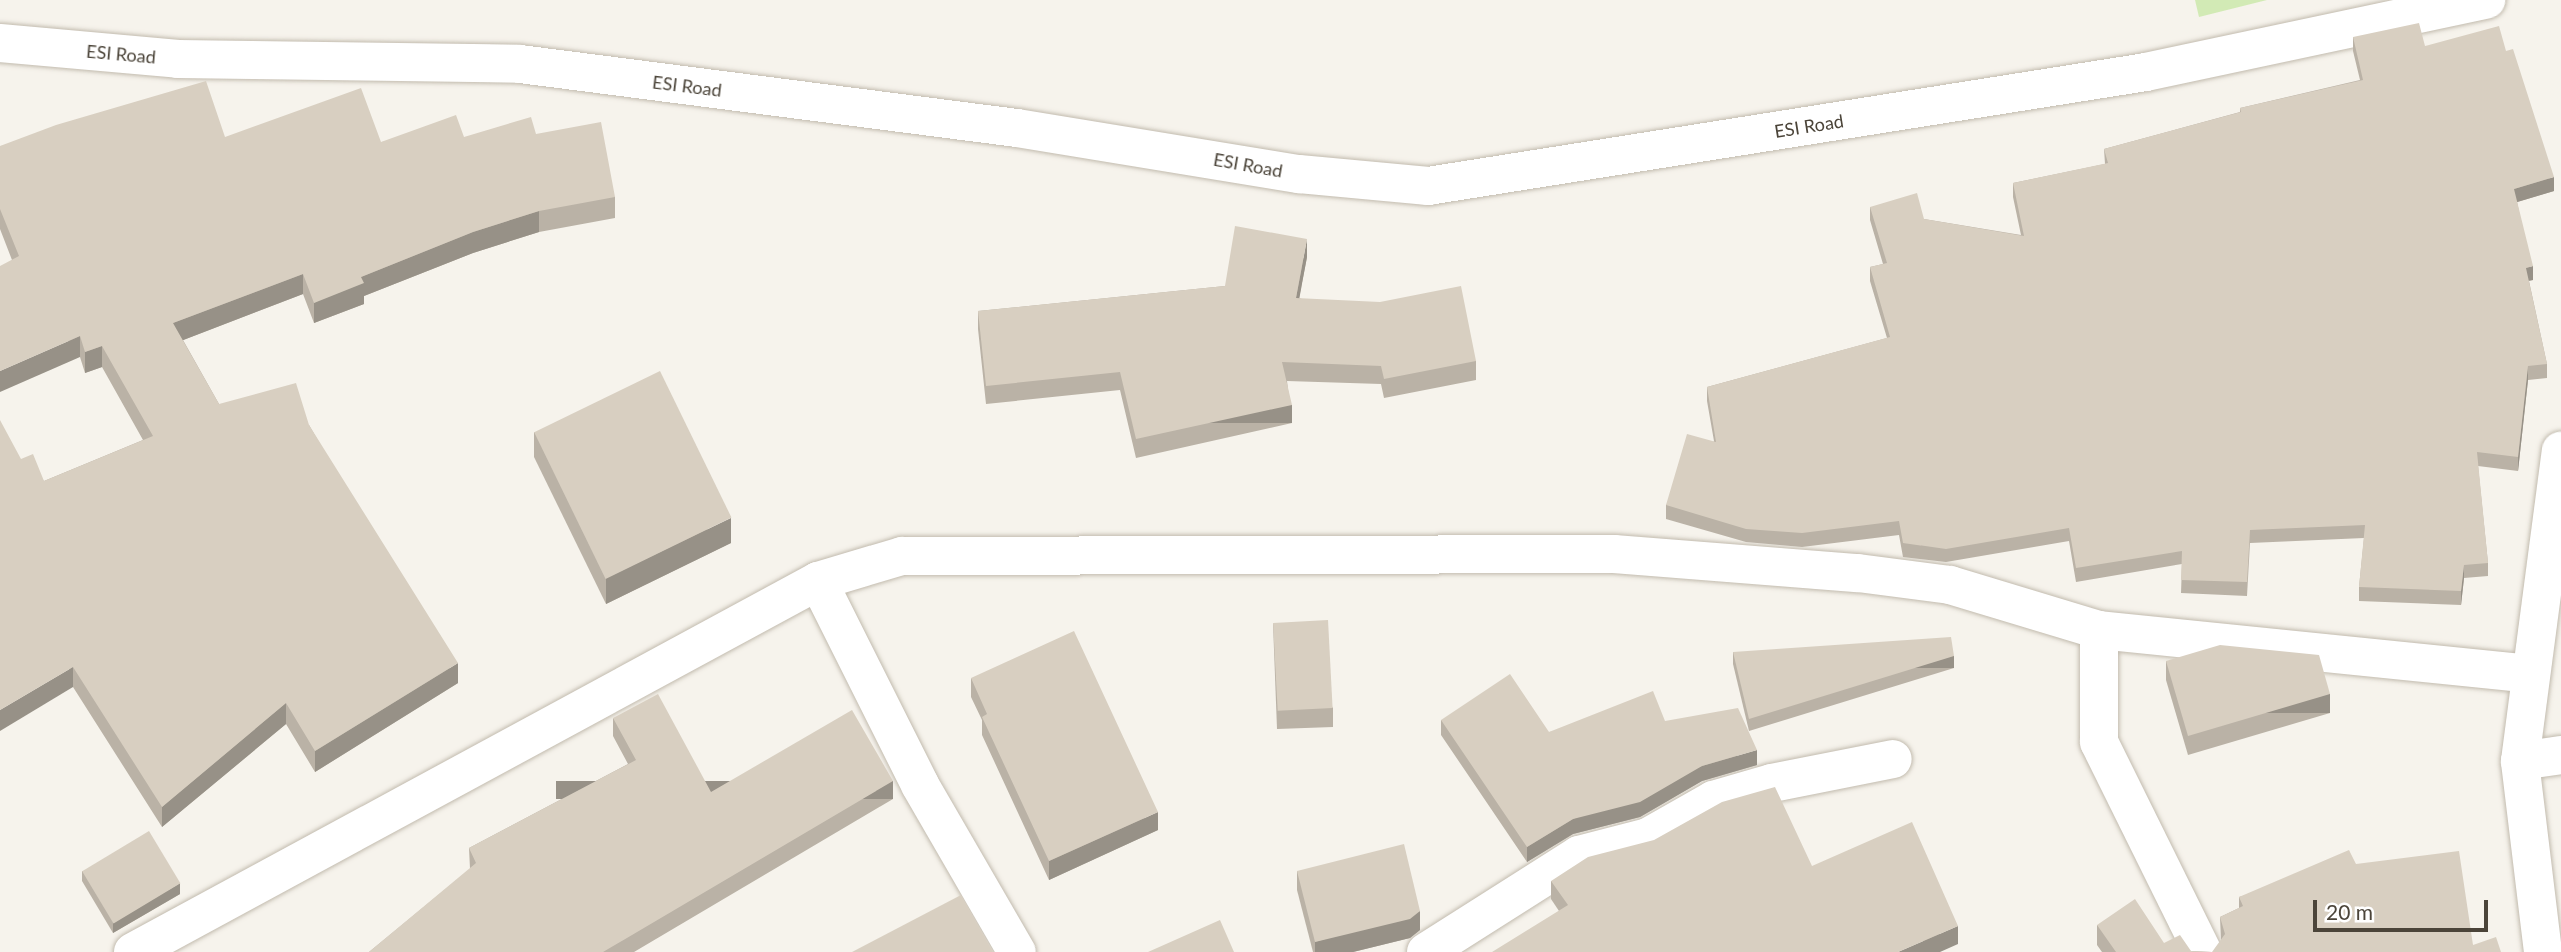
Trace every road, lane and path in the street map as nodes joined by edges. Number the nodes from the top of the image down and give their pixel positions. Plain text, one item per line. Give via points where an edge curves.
1 (2486, 0) edge
2 (0, 43) edge
3 (2561, 451) edge
4 (818, 581) junction
5 (2099, 630) junction
6 (2529, 674) junction
7 (2561, 755) edge
8 (1893, 759) dead end
9 (2519, 761) junction
10 (133, 952) edge
11 (1017, 952) edge
12 (1426, 952) edge
13 (2203, 952) edge
14 (2543, 952) edge

1 - 2 street, ESI Road via 2146,72 1428,186 1298,174 1017,128 520,64 178,59
3 - 6 street
4 - 5 street via 902,556 1615,554 1950,585
4 - 10 street
4 - 11 street via 920,785
5 - 6 street
5 - 13 street via 2099,742
6 - 9 street
7 - 9 street
8 - 12 street via 1772,782 1713,800 1648,836 1578,855
9 - 14 street

